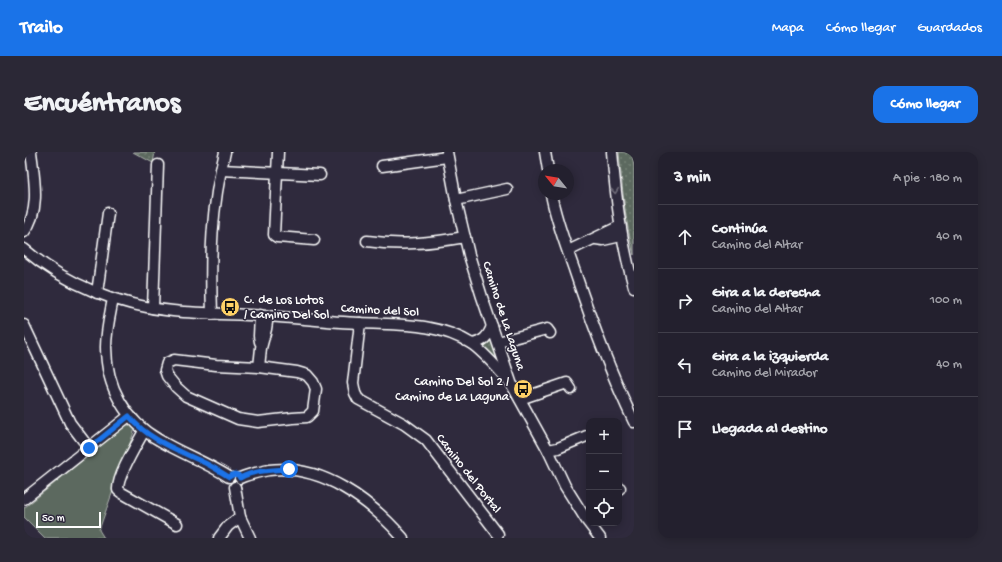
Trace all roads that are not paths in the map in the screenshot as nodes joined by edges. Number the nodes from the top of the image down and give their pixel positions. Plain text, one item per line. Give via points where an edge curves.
1 (31, 152) edge
2 (225, 152) edge
3 (278, 152) edge
4 (545, 152) edge
5 (612, 152) edge
6 (447, 155) edge
7 (547, 164) edge
8 (158, 165) dead end
9 (382, 166) dead end
10 (221, 170) junction
11 (277, 173) junction
12 (320, 174) dead end
13 (507, 188) dead end
14 (456, 200) junction
15 (552, 200) edge
16 (108, 213) dead end
17 (620, 231) junction
18 (24, 232) edge
19 (465, 237) junction
20 (314, 240) dead end
21 (367, 241) dead end
22 (24, 249) edge
23 (568, 251) junction
24 (634, 287) edge
25 (97, 293) junction
26 (113, 299) junction
27 (153, 308) junction
28 (212, 314) junction
29 (264, 316) junction
30 (360, 323) junction
31 (24, 325) edge
32 (492, 326) junction
33 (550, 333) dead end
34 (498, 342) junction
35 (472, 344) junction
36 (259, 367) junction
37 (512, 385) junction
38 (571, 389) dead end
39 (520, 399) junction
40 (129, 416) junction
41 (634, 422) edge
42 (144, 431) junction
43 (586, 436) edge
44 (89, 448) junction
45 (548, 450) junction
46 (237, 483) junction
47 (24, 499) edge
48 (584, 507) edge
49 (240, 517) junction
50 (177, 524) dead end
51 (498, 534) dead end
52 (219, 538) edge
53 (250, 538) edge
54 (403, 538) edge
55 (600, 538) edge

1 - 18 street via 35,199 28,228
2 - 10 street
3 - 11 street
4 - 7 street
5 -> 17 street
6 - 9 street
6 - 14 street, Camino de La Laguna
8 - 27 street
10 - 11 street
10 - 28 street via 211,240
11 - 12 street
11 - 20 street via 274,235 277,238
13 - 14 street
14 - 19 street, Camino de La Laguna
15 - 23 street
16 - 25 street
17 - 23 street via 590,239
17 - 24 street
19 - 21 street via 414,244
19 - 32 street, Camino de La Laguna
22 - 25 street, Camino del Sol via 50,268
23 - 41 street via 598,339
25 - 26 street, Camino del Sol
26 - 27 street, Camino del Sol
26 - 40 street via 106,341 107,365 114,390
27 - 28 street, Camino del Sol
28 - 29 street, Camino del Sol
29 - 30 street, Camino del Sol
29 - 36 street via 266,329
30 - 35 street, Camino del Sol via 422,326 445,332
30 - 51 street, Camino del Portal via 353,383 358,399 404,424 426,440
31 - 44 street via 70,423
32 - 34 street, Camino de La Laguna
32 - 35 street via 481,342
33 - 34 street via 547,329
34 - 37 street, Camino de La Laguna
35 - 37 street, Camino del Sol
36 - 36 street via 297,372 307,376 316,389 313,411 307,416 258,422 238,419 186,396 167,376 165,370 168,363 174,360
37 - 39 street, Camino de La Laguna
38 - 39 street via 567,383
39 - 45 street, Camino de La Laguna
40 - 42 street
40 - 44 street
42 - 46 street via 229,477 228,484
42 - 50 street via 117,484 118,490
43 - 45 street
44 - 47 street
45 - 48 street, Camino de La Laguna via 565,486
46 - 49 street
46 - 54 street via 256,473 280,470 299,470 316,474 357,497 378,513
48 - 55 street, Camino de La Laguna
49 - 52 street via 228,526
49 - 53 street

